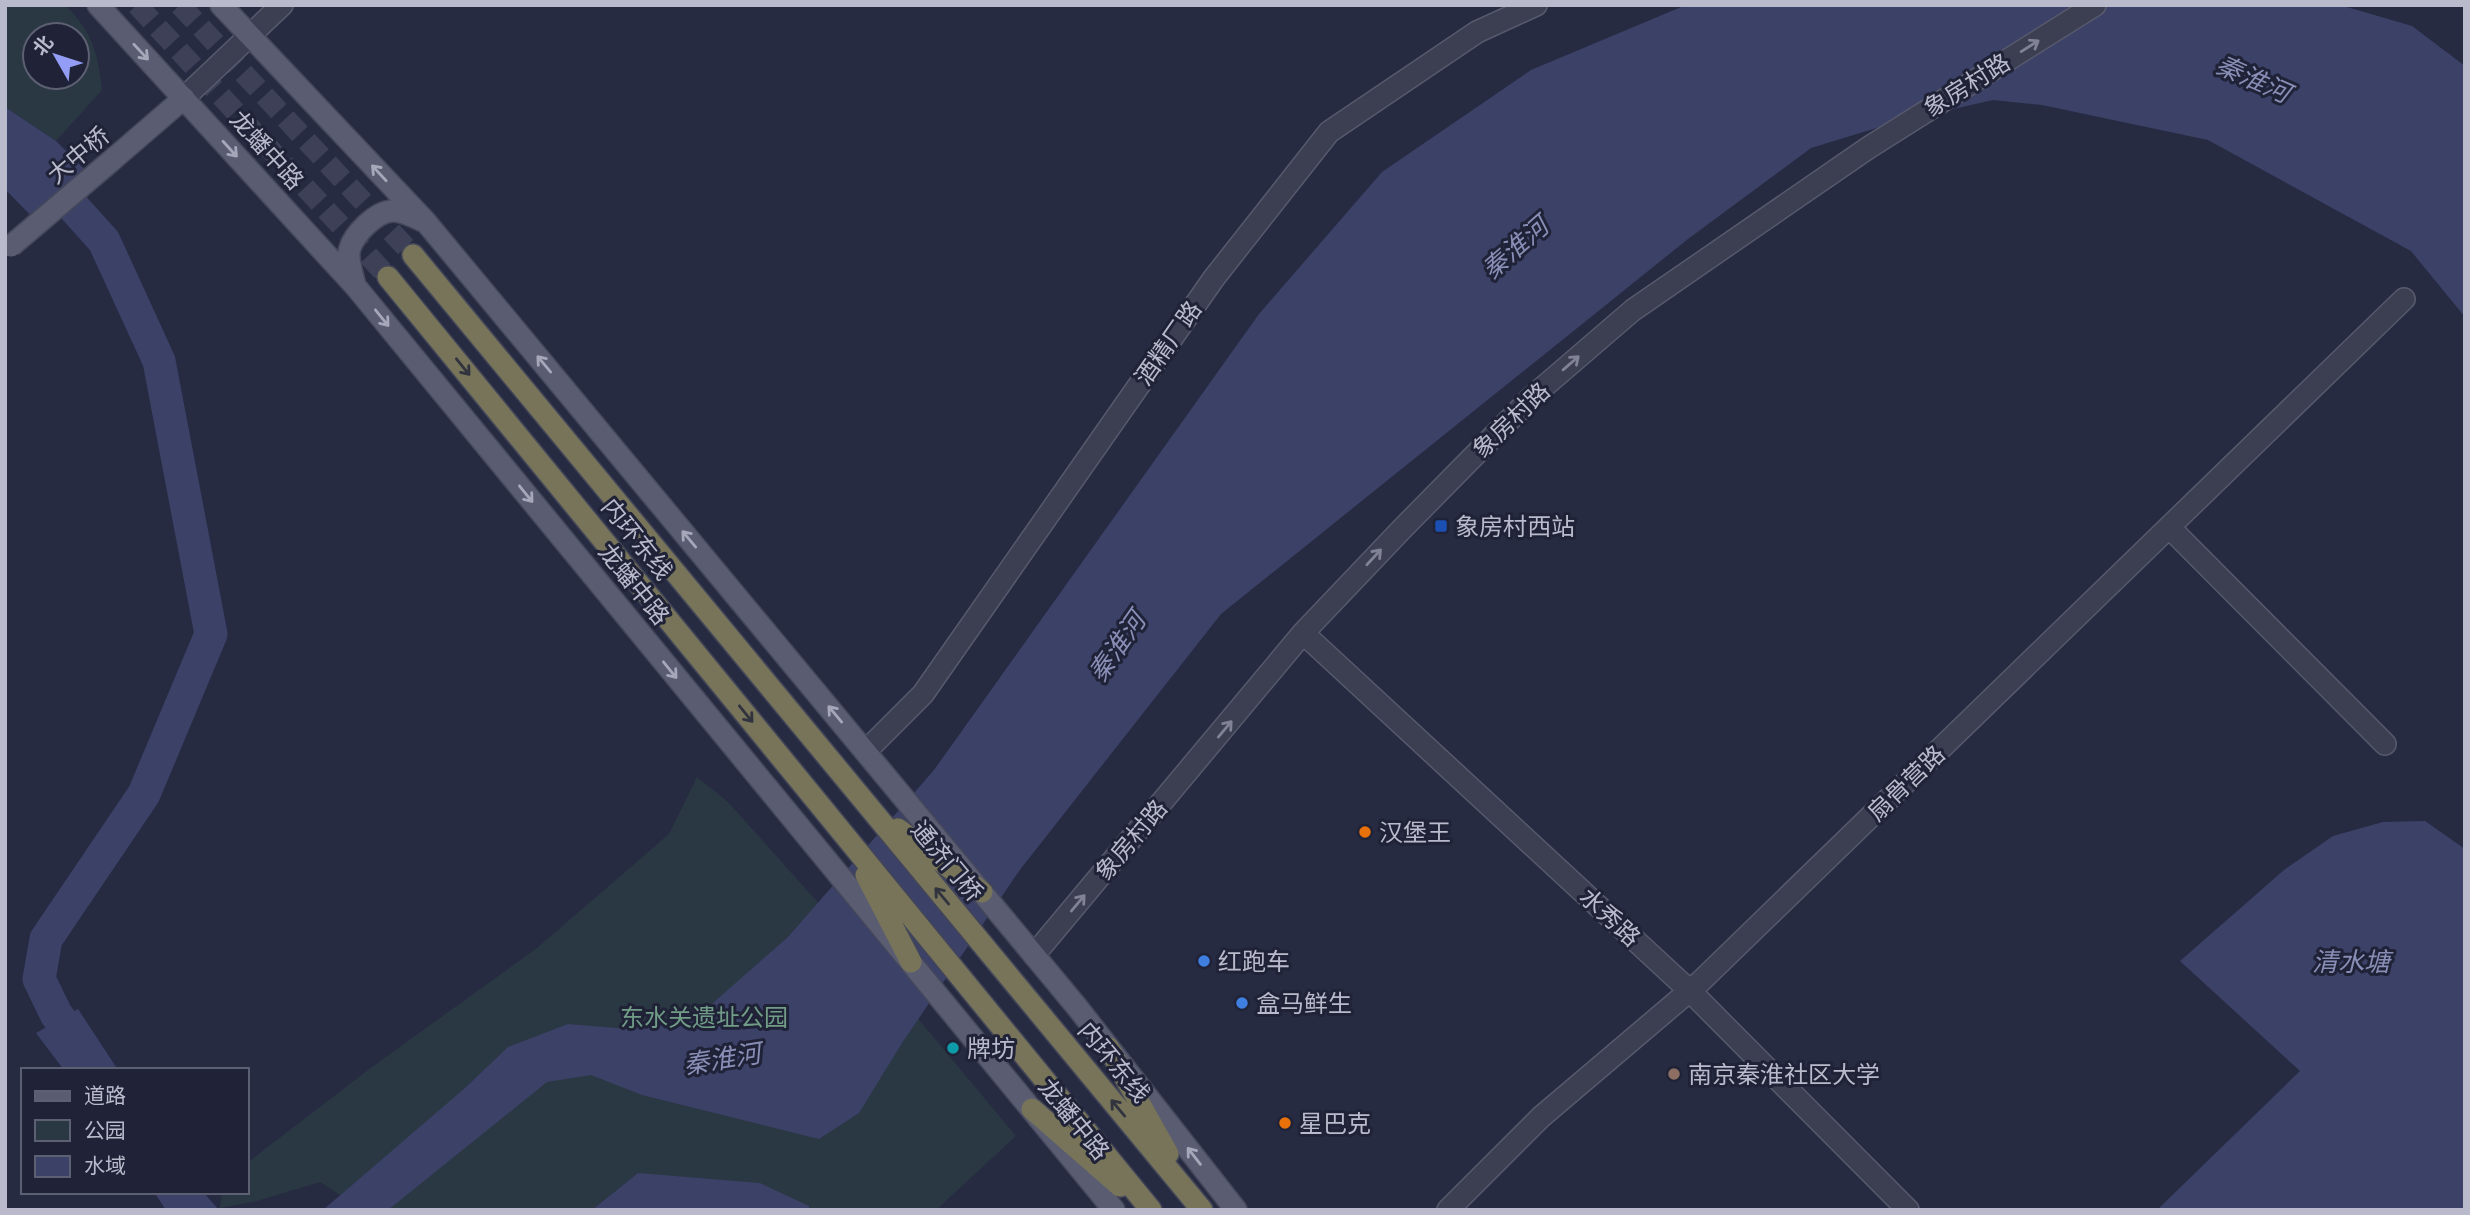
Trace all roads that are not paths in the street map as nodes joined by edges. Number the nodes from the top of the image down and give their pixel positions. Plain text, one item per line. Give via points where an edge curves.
1 (98, 5) edge
2 (221, 5) edge
3 (282, 5) edge
4 (1536, 5) edge
5 (2095, 5) edge
6 (251, 36) junction
7 (184, 98) junction
8 (425, 221) junction
9 (8, 249) edge
10 (413, 255) tunnel mouth
11 (388, 277) tunnel mouth
12 (356, 287) junction
13 (2404, 299) dead end
14 (2170, 528) junction
15 (1303, 633) junction
16 (2385, 744) dead end
17 (866, 751) junction
18 (868, 807) junction
19 (846, 836) junction
20 (982, 892) junction
21 (986, 948) joint
22 (1034, 955) junction
23 (911, 962) junction
24 (1691, 992) junction
25 (1108, 1047) junction
26 (1032, 1109) junction
27 (1197, 1204) edge
28 (1114, 1210) edge
29 (1146, 1210) edge
30 (1152, 1210) edge
31 (1236, 1210) edge
32 (1448, 1210) edge
33 (1908, 1210) edge

1 -> 7 main road, 龙蟠中路
2 - 6 main road
3 - 6 street
4 - 17 street, 酒精厂路 via 1477,32 1329,132 1214,278 923,694
15 -> 5 street, 象房村路 via 1533,396 1633,310 1868,148
6 - 7 street
8 -> 6 main road
7 - 9 main road, 大中桥, bridge
7 -> 12 main road, 龙蟠中路
8 - 12 main road via 390,211 359,232 349,249
17 -> 8 main road
10 - 18 highway, 内环东线
11 -> 19 highway, 内环东线
12 -> 23 main road, 龙蟠中路
13 - 14 street, 扇骨营路
14 - 16 street
14 - 24 street, 扇骨营路
22 -> 15 street, 象房村路
15 - 24 street, 水秀路
17 - 20 main road
18 - 20 highway
21 -> 18 highway, 通济门桥
19 - 23 highway
19 - 30 highway
20 - 22 main road
27 -> 21 highway, 内环东线
22 - 25 main road
23 - 26 main road, 龙蟠中路
24 - 32 street, 扇骨营路 via 1541,1118
24 - 33 street, 水秀路
25 - 27 highway
31 -> 25 main road
26 - 28 main road, 龙蟠中路
26 - 29 highway

